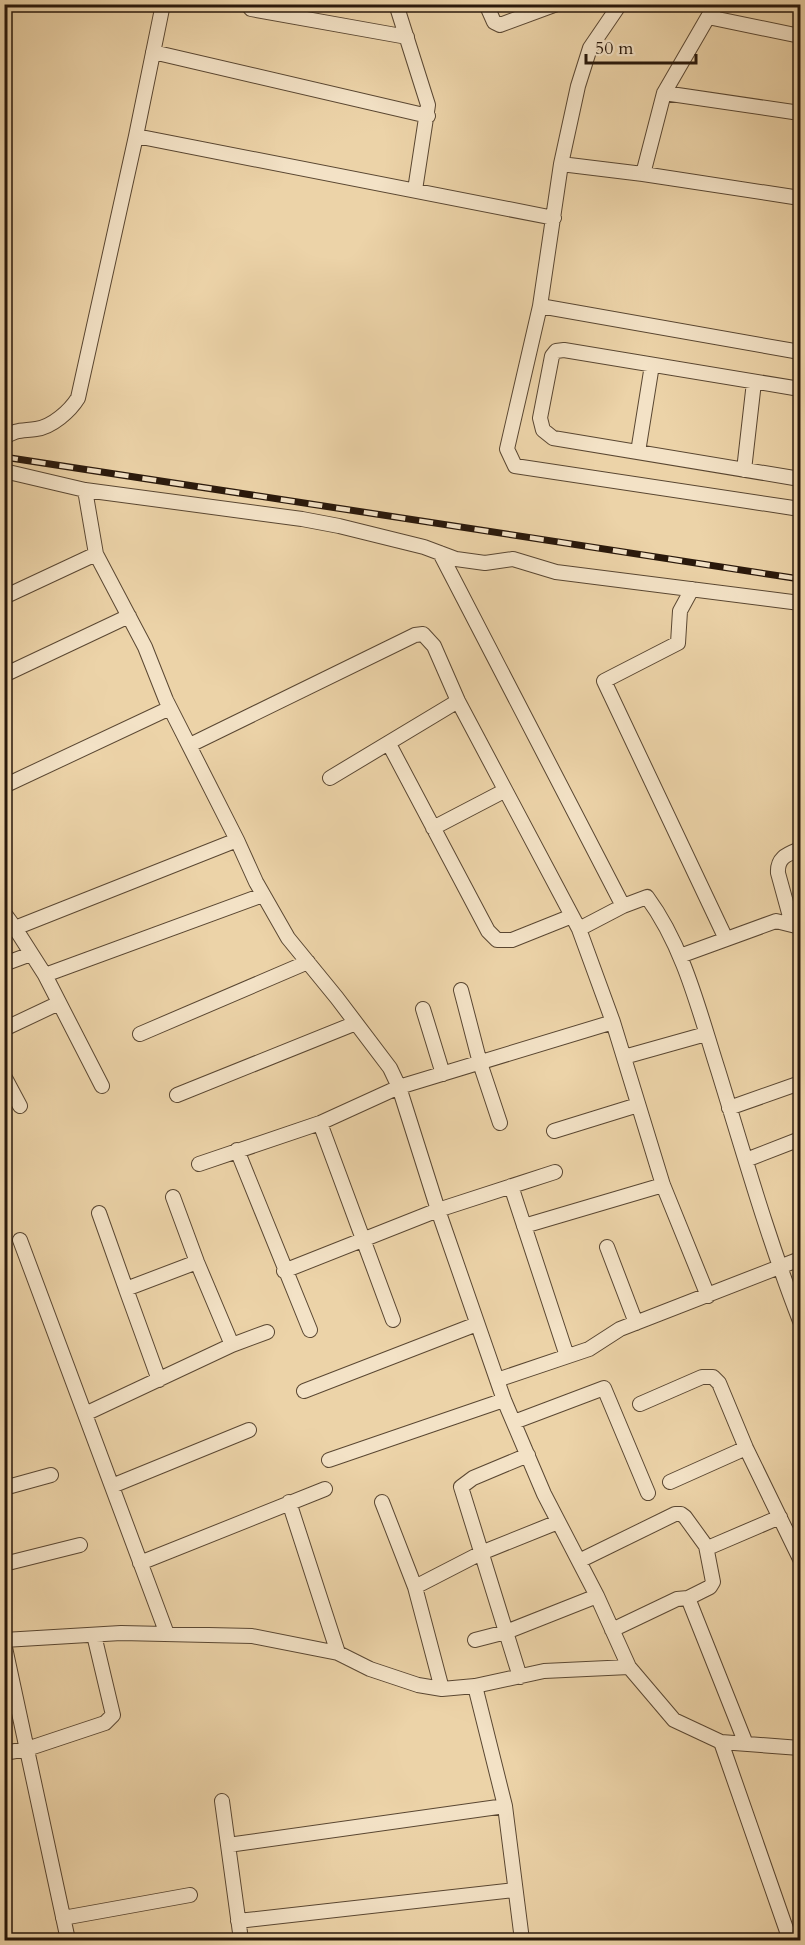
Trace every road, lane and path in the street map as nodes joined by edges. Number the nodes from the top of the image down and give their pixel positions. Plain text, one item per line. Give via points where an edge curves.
1 (163, 4) edge
2 (247, 4) edge
3 (396, 4) edge
4 (486, 4) edge
5 (557, 4) edge
6 (620, 4) edge
7 (718, 4) edge
8 (708, 17) junction
9 (801, 36) edge
10 (407, 37) junction
11 (153, 52) junction
12 (664, 93) junction
13 (801, 113) edge
14 (428, 116) junction
15 (136, 136) junction
16 (561, 164) junction
17 (643, 174) junction
18 (415, 190) junction
19 (801, 198) edge
20 (554, 218) junction
21 (540, 306) junction
22 (801, 352) edge
23 (652, 365) junction
24 (754, 382) junction
25 (801, 389) edge
26 (4, 438) edge
27 (638, 452) junction
28 (744, 470) junction
29 (4, 471) edge
30 (801, 478) edge
31 (85, 490) junction
32 (801, 509) edge
33 (440, 553) junction
34 (96, 554) junction
35 (692, 589) junction
36 (4, 597) edge
37 (801, 603) edge
38 (129, 616) junction
39 (4, 675) edge
40 (458, 701) junction
41 (170, 708) junction
42 (389, 744) junction
43 (190, 745) junction
44 (330, 778) dead end
45 (4, 786) edge
46 (504, 791) junction
47 (434, 828) junction
48 (237, 840) junction
49 (801, 849) edge
50 (263, 895) junction
51 (622, 906) junction
52 (4, 913) edge
53 (575, 922) junction
54 (796, 926) edge
55 (15, 928) junction
56 (726, 939) junction
57 (31, 954) junction
58 (680, 956) junction
59 (308, 962) junction
60 (4, 964) edge
61 (45, 975) junction
62 (460, 990) dead end
63 (59, 1003) junction
64 (423, 1009) dead end
65 (613, 1022) junction
66 (356, 1023) junction
67 (4, 1029) edge
68 (140, 1034) dead end
69 (706, 1034) junction
70 (624, 1057) junction
71 (480, 1063) junction
72 (443, 1074) junction
73 (4, 1076) edge
74 (801, 1083) edge
75 (102, 1086) dead end
76 (399, 1087) junction
77 (177, 1095) dead end
78 (638, 1105) junction
79 (20, 1106) dead end
80 (729, 1108) junction
81 (320, 1123) junction
82 (500, 1123) dead end
83 (554, 1131) dead end
84 (801, 1139) edge
85 (237, 1150) junction
86 (746, 1160) junction
87 (199, 1164) dead end
88 (555, 1172) dead end
89 (663, 1185) junction
90 (511, 1186) junction
91 (173, 1197) dead end
92 (438, 1210) junction
93 (99, 1213) dead end
94 (524, 1226) junction
95 (20, 1240) dead end
96 (363, 1240) junction
97 (607, 1246) dead end
98 (801, 1259) edge
99 (197, 1262) junction
100 (779, 1267) junction
101 (284, 1271) junction
102 (126, 1289) junction
103 (708, 1296) junction
104 (393, 1320) dead end
105 (801, 1322) edge
106 (477, 1323) junction
107 (636, 1323) junction
108 (310, 1330) dead end
109 (267, 1332) dead end
110 (232, 1345) junction
111 (567, 1356) junction
112 (159, 1380) junction
113 (497, 1380) junction
114 (304, 1391) dead end
115 (504, 1400) junction
116 (640, 1404) dead end
117 (85, 1414) junction
118 (514, 1422) junction
119 (249, 1430) dead end
120 (746, 1448) junction
121 (528, 1455) junction
122 (329, 1460) dead end
123 (51, 1475) dead end
124 (670, 1482) dead end
125 (112, 1486) junction
126 (4, 1488) edge
127 (325, 1489) dead end
128 (648, 1492) dead end
129 (289, 1502) junction
130 (382, 1502) dead end
131 (780, 1517) junction
132 (558, 1522) junction
133 (80, 1545) dead end
134 (706, 1546) junction
135 (481, 1553) junction
136 (801, 1559) edge
137 (579, 1561) junction
138 (140, 1563) junction
139 (4, 1564) edge
140 (415, 1587) junction
141 (597, 1596) junction
142 (688, 1598) junction
143 (612, 1630) junction
144 (506, 1632) junction
145 (167, 1634) junction
146 (94, 1635) junction
147 (475, 1640) dead end
148 (4, 1642) edge
149 (338, 1653) junction
150 (629, 1667) junction
151 (520, 1677) junction
152 (475, 1686) junction
153 (442, 1689) junction
154 (721, 1742) junction
155 (746, 1744) junction
156 (801, 1748) edge
157 (27, 1749) junction
158 (4, 1753) edge
159 (222, 1801) dead end
160 (505, 1806) junction
161 (228, 1845) junction
162 (515, 1890) junction
163 (190, 1894) dead end
164 (63, 1918) junction
165 (238, 1921) junction
166 (68, 1941) edge
167 (241, 1941) edge
168 (522, 1941) edge
169 (790, 1941) edge

1 - 11 street
2 - 10 street via 251,9
3 - 10 street
4 - 5 street via 494,22 500,25
6 - 16 street via 590,48
7 - 8 street
8 - 9 street
8 - 12 street
10 - 14 street
11 - 14 street
11 - 15 street
12 - 13 street
12 - 17 street
14 - 18 street
15 - 18 street
15 - 26 street via 78,398 66,414 44,427 12,431
16 - 17 street
16 - 20 street
17 - 19 street
18 - 20 street
20 - 21 street
21 - 22 street
21 - 32 street via 507,449 515,466
23 - 24 street
23 - 27 street
23 - 27 street via 556,351 540,418 543,430 554,438
24 - 25 street
24 - 28 street
27 - 28 street
28 - 30 street
29 - 31 street
31 - 33 street via 302,519
31 - 34 street
33 - 35 street via 485,563 513,559 556,572
33 - 51 street
34 - 36 street
34 - 38 street
35 - 37 street
35 - 56 street via 680,611 678,643 604,681
38 - 39 street
38 - 41 street
40 - 42 street
40 - 43 street via 434,646 423,634 415,635
40 - 46 street
41 - 43 street
41 - 45 street
42 - 44 street
42 - 47 street
43 - 48 street
46 - 47 street
46 - 53 street
47 - 53 street via 496,940 512,940
48 - 50 street
48 - 55 street
49 - 54 street via 786,854 777,865
50 - 59 street via 288,938
50 - 61 street
51 - 53 street
51 - 58 street via 647,897
52 - 55 street
53 - 65 street
54 - 56 street via 776,921
55 - 57 street
56 - 58 street
57 - 60 street
57 - 61 street
58 - 69 street
59 - 66 street
59 - 68 street
61 - 63 street
62 - 71 street
63 - 67 street
63 - 75 street
64 - 72 street
65 - 70 street
65 - 71 street
66 - 76 street via 390,1068
66 - 77 street
69 - 70 street
69 - 80 street
70 - 78 street
71 - 72 street
71 - 82 street
72 - 76 street
73 - 79 street
74 - 80 street
76 - 81 street
76 - 92 street
78 - 83 street
78 - 89 street
80 - 86 street
81 - 85 street
81 - 96 street
84 - 86 street
85 - 87 street
85 - 101 street
86 - 100 street
88 - 90 street
89 - 94 street
89 - 103 street
90 - 92 street
90 - 94 street
91 - 99 street
92 - 96 street
92 - 106 street
93 - 102 street
94 - 111 street
95 - 117 street
96 - 101 street
96 - 104 street
97 - 107 street
98 - 100 street
99 - 102 street
99 - 110 street
100 - 103 street
100 - 105 street
101 - 108 street
102 - 112 street
103 - 107 street
106 - 113 street
106 - 114 street
107 - 111 street via 589,1349
109 - 110 street
110 - 112 street
111 - 113 street
112 - 117 street
113 - 115 street
115 - 118 street
115 - 122 street
116 - 120 street via 702,1377 713,1377
117 - 125 street
118 - 121 street
118 - 128 street via 604,1388
119 - 125 street
120 - 124 street
120 - 131 street
121 - 132 street
121 - 135 street via 461,1487
123 - 126 street
125 - 138 street
127 - 129 street
129 - 138 street
129 - 149 street
130 - 140 street
131 - 134 street via 716,1546
131 - 136 street
132 - 135 street
132 - 137 street
133 - 139 street
134 - 137 street via 685,1517 675,1514
134 - 142 street via 713,1582
135 - 140 street
135 - 144 street
137 - 141 street
138 - 145 street
140 - 153 street
141 - 143 street
141 - 144 street
142 - 143 street via 676,1599
142 - 155 street
143 - 150 street
144 - 147 street
144 - 151 street
145 - 146 street
145 - 149 street via 252,1636
146 - 148 street
146 - 157 street via 113,1715 105,1723
148 - 157 street
149 - 153 street via 370,1669
150 - 151 street via 544,1671
150 - 154 street via 674,1720
151 - 152 street
152 - 153 street
152 - 160 street
154 - 155 street
154 - 169 street
155 - 156 street
157 - 158 street
157 - 164 street
159 - 161 street
160 - 161 street
160 - 162 street
161 - 165 street
162 - 165 street
162 - 168 street
163 - 164 street
164 - 166 street
165 - 167 street

